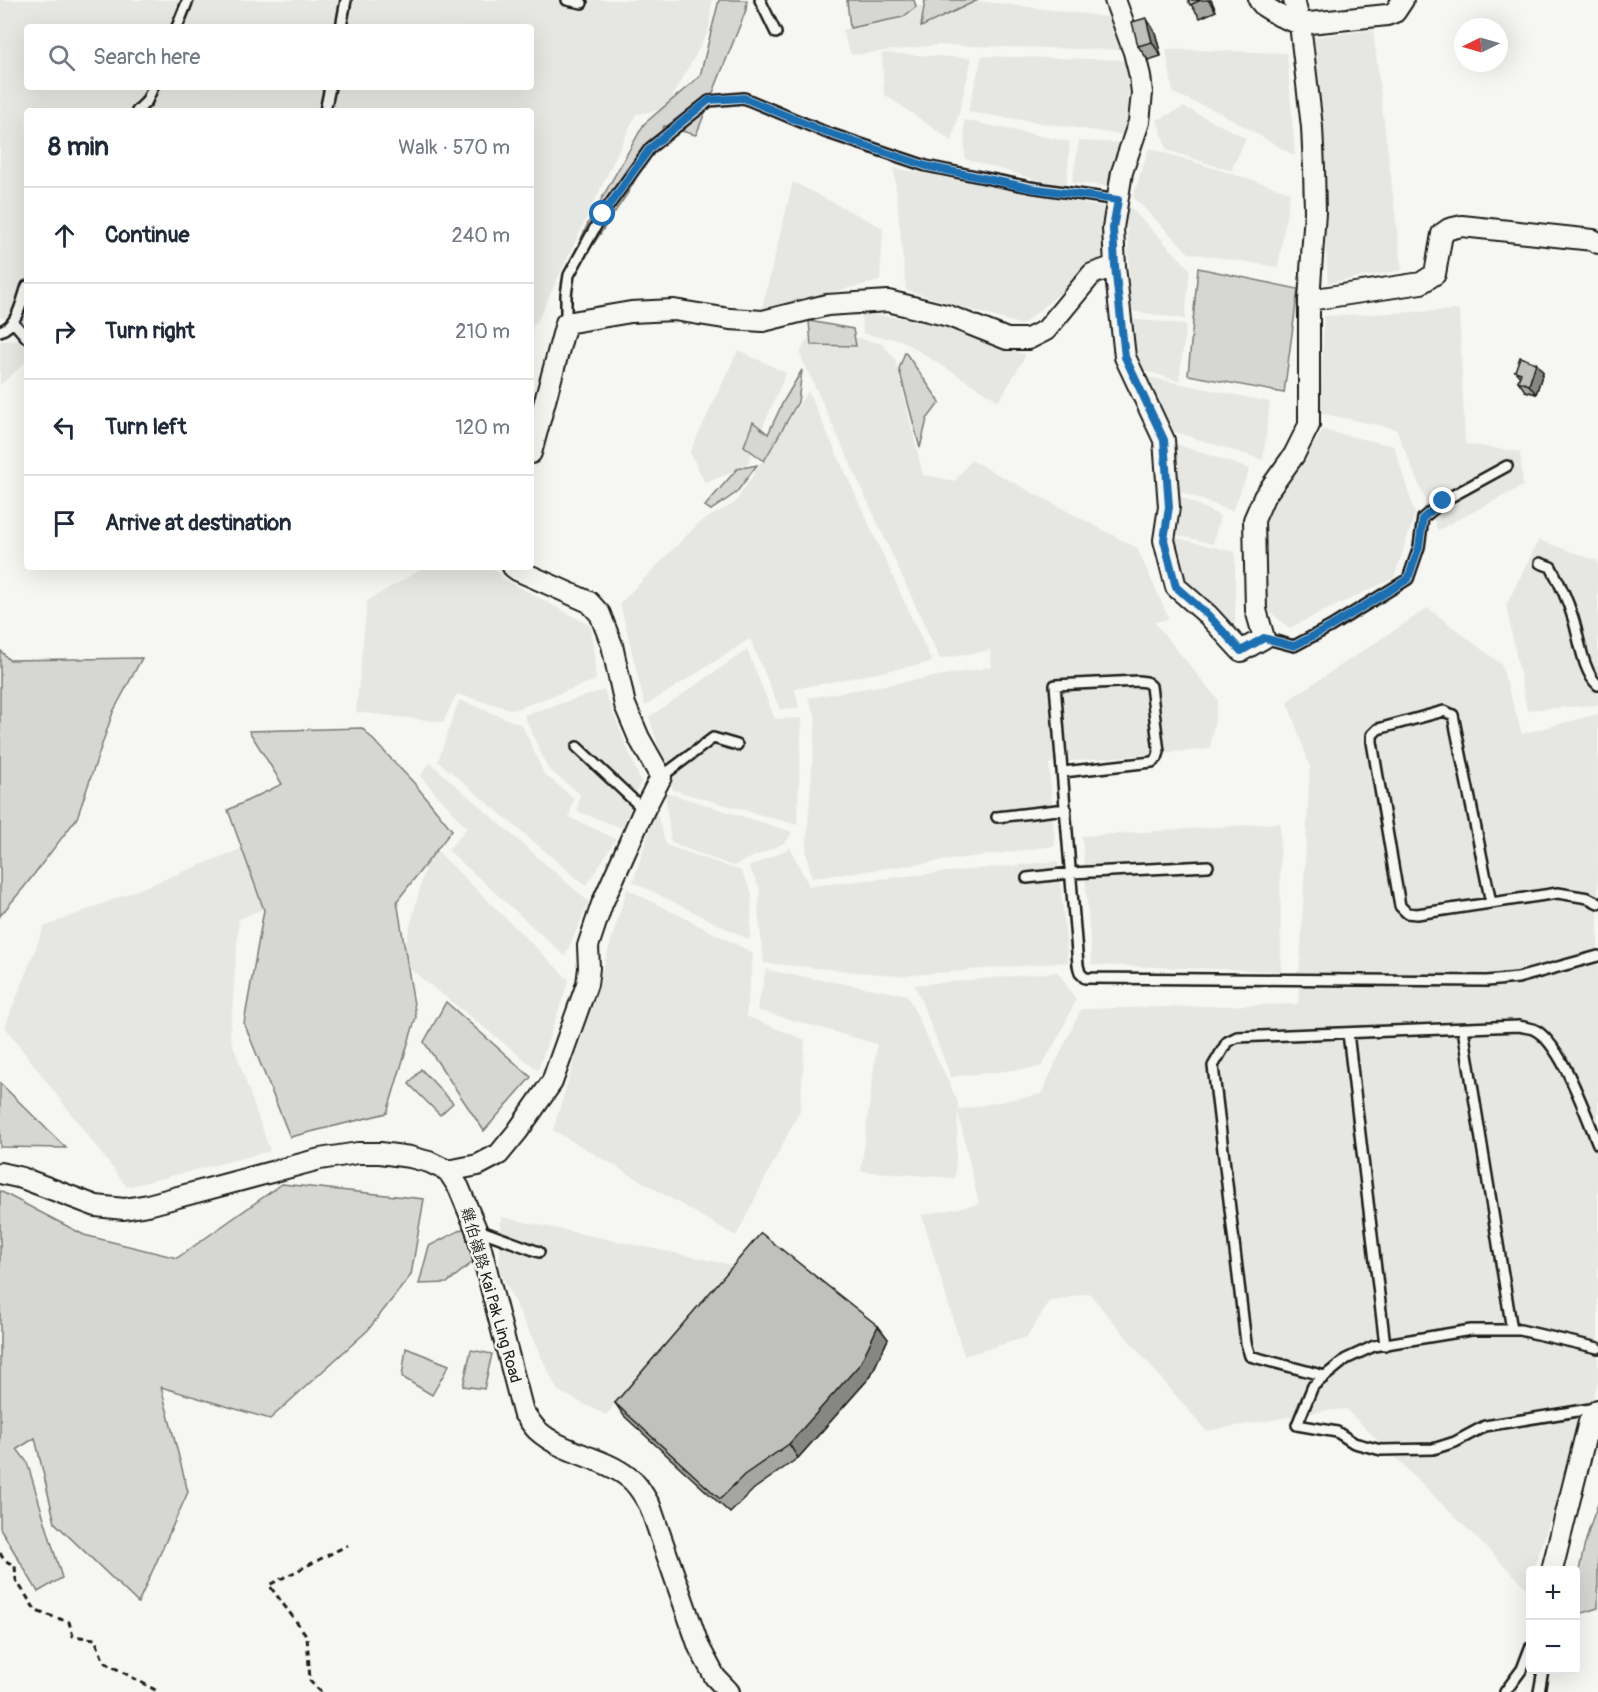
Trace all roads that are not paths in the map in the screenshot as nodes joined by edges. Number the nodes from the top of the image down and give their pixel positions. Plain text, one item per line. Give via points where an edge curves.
1 (188, 0) edge
2 (346, 0) edge
3 (567, 0) edge
4 (760, 0) edge
5 (1115, 0) edge
6 (1259, 0) edge
7 (1294, 0) edge
8 (1403, 0) edge
9 (582, 3) dead end
10 (178, 24) edge
11 (342, 24) edge
12 (1300, 24) junction
13 (776, 33) dead end
14 (152, 90) edge
15 (329, 90) edge
16 (140, 108) edge
17 (326, 108) edge
18 (1118, 200) junction
19 (1596, 238) edge
20 (1115, 266) junction
21 (24, 295) edge
22 (1309, 300) junction
23 (14, 323) junction
24 (566, 323) junction
25 (0, 331) edge
26 (24, 335) edge
27 (534, 442) edge
28 (1507, 466) dead end
29 (1540, 563) dead end
30 (517, 570) edge
31 (1264, 638) junction
32 (1598, 685) edge
33 (737, 745) dead end
34 (578, 747) dead end
35 (1063, 772) junction
36 (662, 777) junction
37 (1066, 809) junction
38 (644, 810) junction
39 (997, 817) dead end
40 (1208, 866) dead end
41 (1071, 873) junction
42 (1027, 878) dead end
43 (1491, 903) junction
44 (1598, 903) edge
45 (1598, 956) edge
46 (1463, 1029) junction
47 (1348, 1033) junction
48 (1598, 1144) edge
49 (448, 1171) junction
50 (0, 1173) edge
51 (476, 1229) junction
52 (539, 1252) dead end
53 (1512, 1330) junction
54 (1385, 1344) junction
55 (1598, 1348) edge
56 (1325, 1377) junction
57 (1598, 1409) edge
58 (1553, 1566) edge
59 (1526, 1658) edge
60 (1542, 1674) edge
61 (729, 1692) edge
62 (1505, 1692) edge
63 (1539, 1692) edge

1 - 10 lane
2 - 11 lane
3 - 9 lane
4 - 13 lane
5 - 18 street via 1134,52 1142,93 1139,122 1122,172
6 - 12 street via 1280,16
7 - 12 street
8 - 12 street via 1395,12 1387,15
12 - 22 street via 1314,168
14 - 16 lane
15 - 17 lane
18 - 20 street via 1113,228
18 - 24 lane via 1030,188 926,166 825,132 744,98 709,100 650,148 603,214 569,275
19 - 22 street via 1462,226 1442,234 1435,274 1421,283
20 - 24 street via 1092,274 1046,330 1028,339 1007,339 949,316 888,301 827,305 763,321 674,310 631,312
20 - 31 street via 1125,357 1164,440 1169,507 1164,540 1176,587 1241,651
21 - 23 lane
22 - 31 street via 1309,425 1254,520 1256,610
23 - 25 lane
23 - 26 lane
24 - 27 street
28 - 31 lane via 1443,501 1423,518 1419,547 1408,579 1294,646
29 - 32 lane via 1551,567 1559,583 1584,661
30 - 36 street via 589,602 600,614 612,645 625,705
33 - 36 lane via 713,738
34 - 38 lane
35 - 35 lane via 1152,762 1157,758 1150,686 1146,682 1055,685
35 - 37 lane
36 - 38 street
37 - 39 lane
37 - 41 lane
38 - 49 street via 602,904 588,946 587,984 552,1082 499,1154 478,1166
40 - 41 lane
41 - 42 lane
41 - 45 lane via 1078,965 1085,978 1487,981 1518,978
43 - 43 lane via 1417,915 1407,914 1400,906 1372,742 1378,729 1444,711 1453,715
43 - 44 lane via 1558,893
46 - 47 lane
46 - 48 lane via 1519,1026 1543,1036 1562,1060
46 - 53 lane
47 - 54 lane
47 - 56 lane via 1237,1037 1227,1042 1213,1066 1250,1356
49 - 50 street via 410,1157 357,1153 124,1209 96,1206
49 - 51 street, 雞伯嶺路 Kai Pak Ling Road
51 - 52 lane
51 - 61 street, 雞伯嶺路 Kai Pak Ling Road via 524,1412 536,1430 554,1443 629,1477 641,1492 650,1506 699,1647 715,1677
53 - 54 lane via 1471,1330
53 - 55 lane
54 - 56 lane via 1346,1359
56 - 57 lane via 1313,1386 1297,1425 1337,1432 1354,1443 1381,1450 1433,1449 1485,1426
57 - 58 street via 1589,1422
59 - 62 lane
60 - 63 lane

